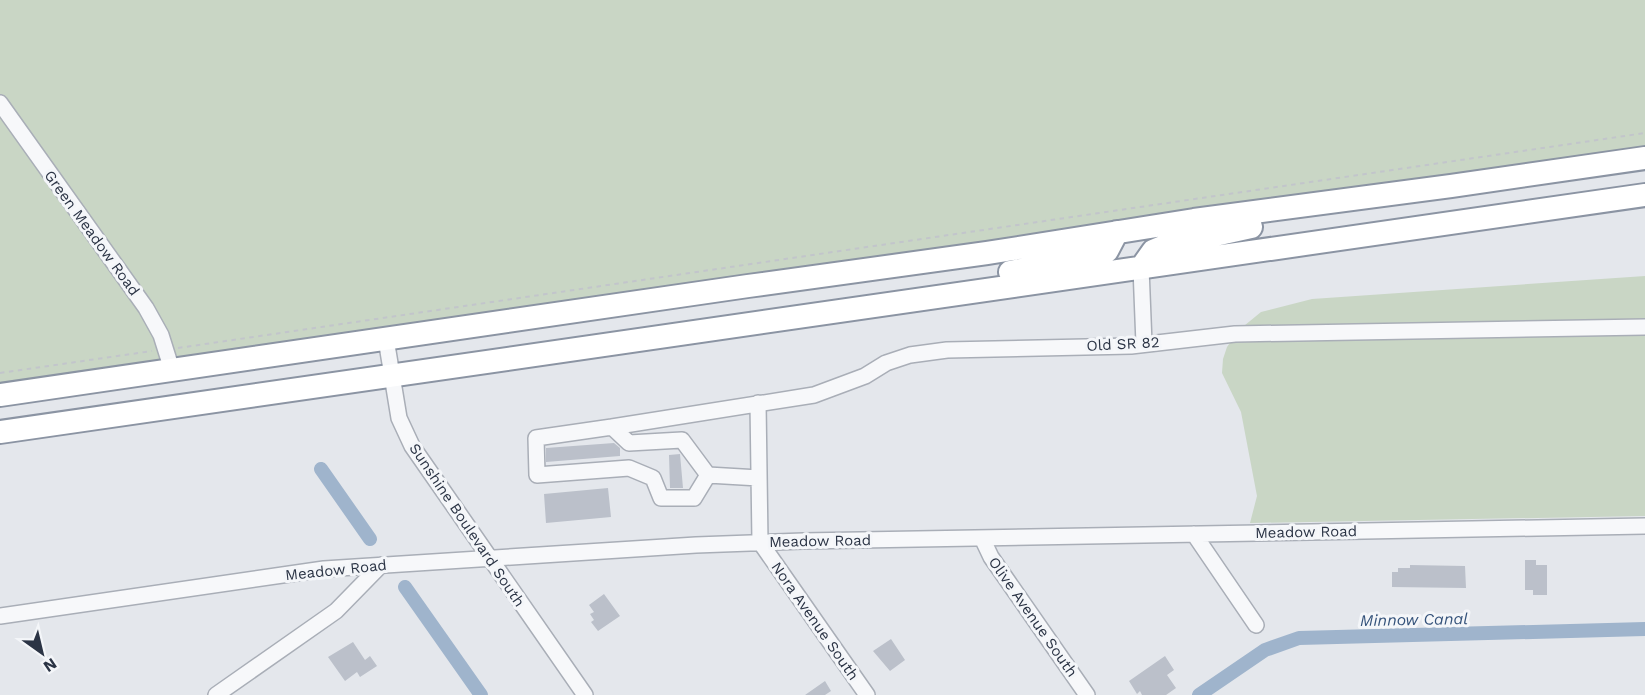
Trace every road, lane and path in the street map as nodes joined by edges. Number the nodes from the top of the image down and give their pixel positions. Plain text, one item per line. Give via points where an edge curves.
1 (0, 103) edge
2 (1645, 133) edge
3 (1645, 158) edge
4 (1439, 188) junction
5 (1645, 195) edge
6 (1117, 232) junction
7 (1141, 268) junction
8 (867, 306) junction
9 (1645, 327) edge
10 (386, 339) junction
11 (1144, 344) junction
12 (188, 347) dead end
13 (135, 353) dead end
14 (172, 370) junction
15 (0, 373) edge
16 (392, 377) junction
17 (0, 395) edge
18 (758, 403) junction
19 (612, 427) junction
20 (0, 432) edge
21 (629, 443) junction
22 (629, 468) junction
23 (708, 475) junction
24 (759, 478) junction
25 (1645, 526) edge
26 (1194, 534) junction
27 (982, 538) junction
28 (759, 542) junction
29 (489, 557) junction
30 (381, 565) junction
31 (1, 617) edge
32 (1256, 625) dead end
33 (216, 695) edge
34 (585, 695) edge
35 (867, 695) edge
36 (1087, 695) edge

1 - 14 street, Green Meadow Road via 146,308 161,335
2 - 12 path
3 - 4 highway
4 - 6 highway
4 - 7 highway via 1412,205 1238,228 1165,246 1154,251
5 - 7 highway
6 - 8 highway via 1107,250 1082,258 903,287
6 - 10 highway
7 - 8 highway
7 - 11 street
8 - 16 highway
9 - 11 street, Old SR 82 via 1235,334
10 - 14 highway
10 - 16 street, Sunshine Boulevard South
11 - 18 street, Old SR 82 via 947,350 910,355 841,387
13 - 15 path
14 - 17 highway
16 - 20 highway
16 - 29 street, Sunshine Boulevard South via 399,418 412,446
18 - 19 street, Old SR 82
18 - 24 street
19 - 21 street
19 - 22 street, Old SR 82 via 536,438 537,475
21 - 22 street
21 - 23 street via 682,440
22 - 23 street via 653,478 661,498 694,498
23 - 24 street
24 - 28 street
25 - 26 street, Meadow Road
26 - 27 street, Meadow Road
26 - 32 street
27 - 28 street, Meadow Road
27 - 36 street, Olive Avenue South via 990,557
28 - 29 street, Meadow Road
28 - 35 street, Nora Avenue South
29 - 30 street, Meadow Road
29 - 34 street, Sunshine Boulevard South
30 - 31 street, Meadow Road via 324,569
30 - 33 street via 336,611

